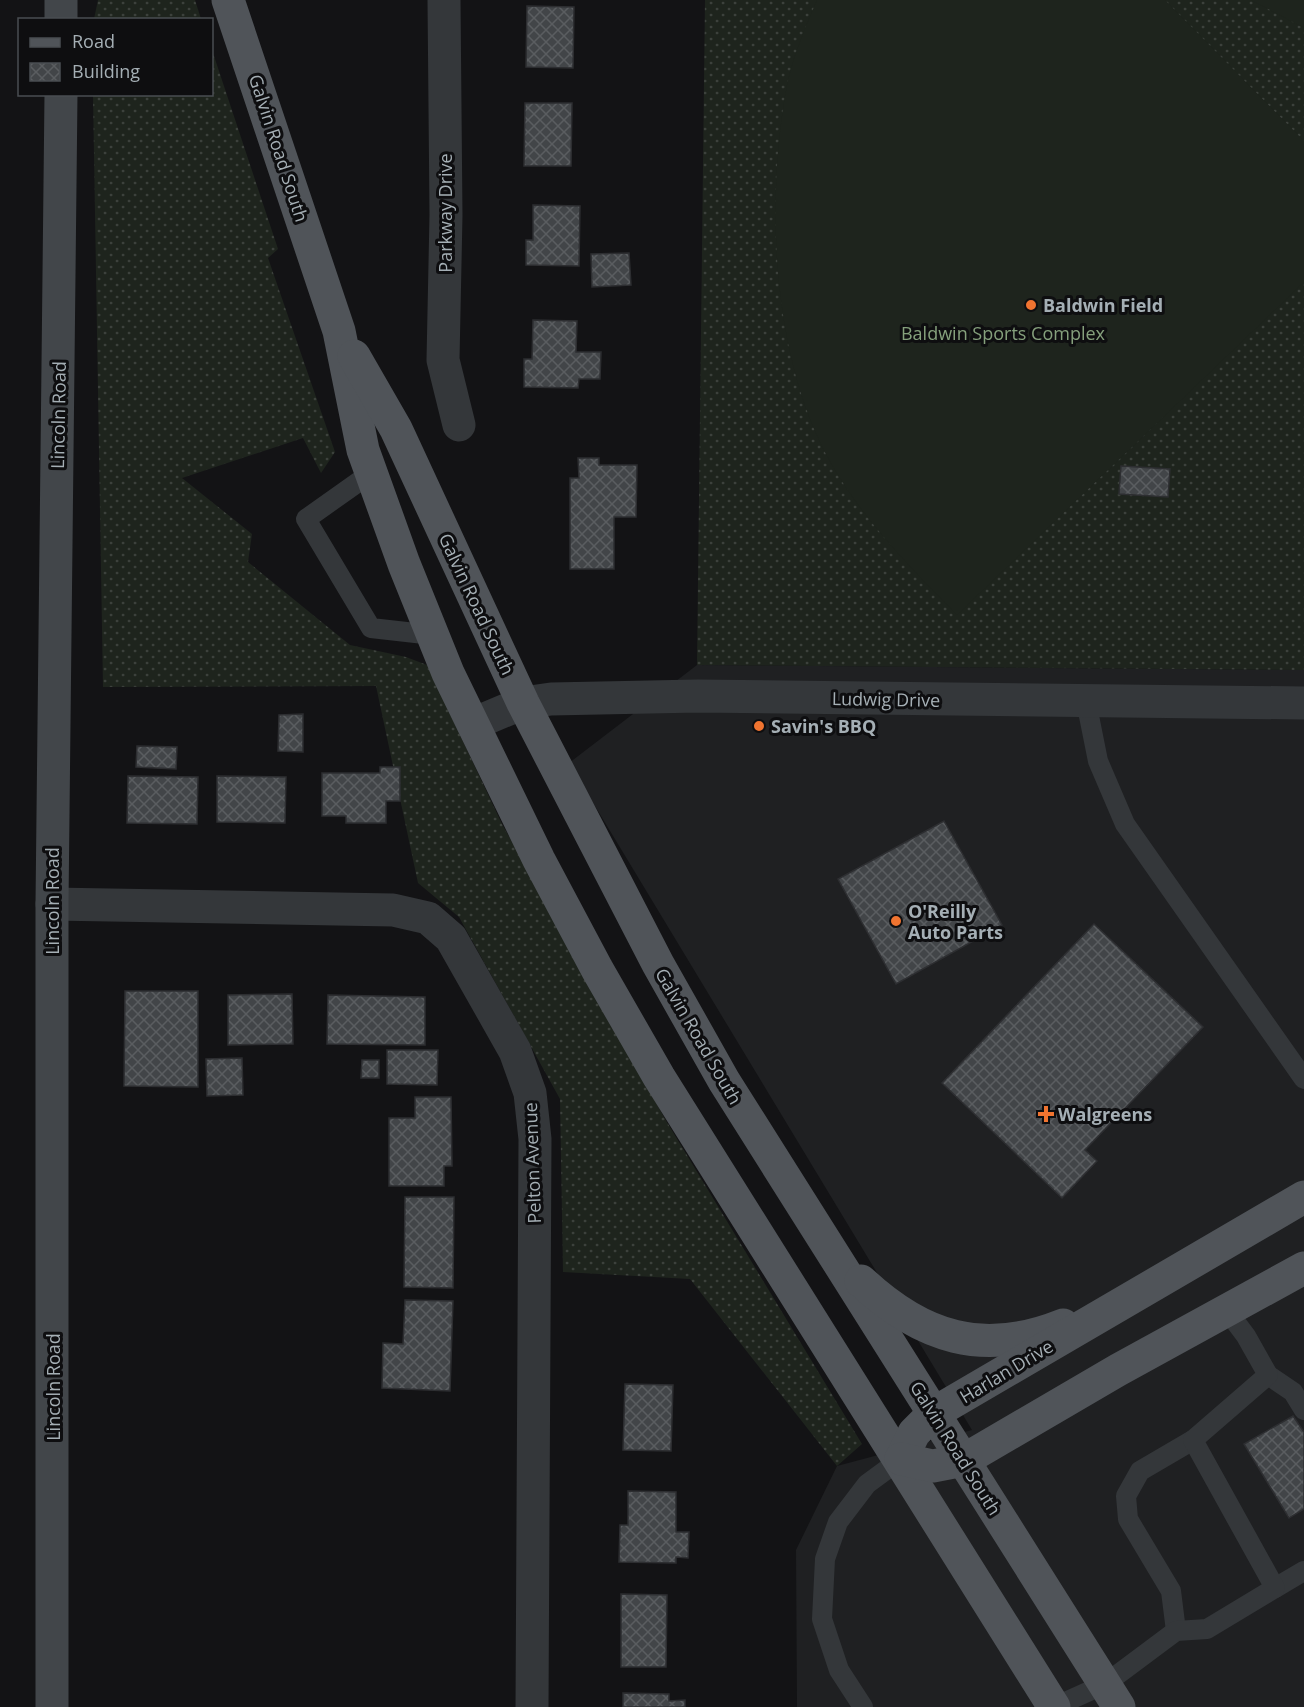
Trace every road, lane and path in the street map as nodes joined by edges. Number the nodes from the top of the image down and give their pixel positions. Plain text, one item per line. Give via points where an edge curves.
1 (62, 0) edge
2 (228, 0) edge
3 (444, 0) edge
4 (61, 18) edge
5 (61, 96) edge
6 (339, 331) junction
7 (459, 425) dead end
8 (371, 473) junction
9 (433, 635) junction
10 (1086, 701) junction
11 (523, 703) junction
12 (1304, 703) edge
13 (473, 724) junction
14 (52, 904) junction
15 (1304, 1079) edge
16 (1304, 1197) edge
17 (833, 1254) junction
18 (1304, 1268) edge
19 (1129, 1298) junction
20 (1228, 1312) junction
21 (1268, 1375) junction
22 (1304, 1410) edge
23 (934, 1413) junction
24 (1193, 1440) junction
25 (900, 1459) junction
26 (964, 1460) junction
27 (1304, 1571) edge
28 (1275, 1588) junction
29 (1176, 1631) junction
30 (1112, 1695) edge
31 (52, 1707) edge
32 (532, 1707) edge
33 (863, 1707) edge
34 (1054, 1707) edge

1 - 4 main road
2 - 6 main road, Galvin Road South
3 - 7 street, Parkway Drive via 443,360
5 - 14 main road, Lincoln Road
6 - 8 main road, Galvin Road South
6 - 11 main road, Galvin Road South via 396,429
8 - 9 main road, Galvin Road South
8 - 9 lane via 306,519 371,628
9 - 13 main road, Galvin Road South
10 - 11 street, Ludwig Drive via 698,696
10 - 12 street, Ludwig Drive
10 - 15 lane via 1098,761 1125,824
11 - 13 street, Ludwig Drive
11 - 17 main road, Galvin Road South via 658,964 724,1082
13 - 25 main road, Galvin Road South via 539,860 659,1077
14 - 31 main road, Lincoln Road
14 - 32 street, Pelton Avenue via 393,910 428,918 451,938 515,1051 530,1093 535,1139
16 - 19 main road, Harlan Drive
17 - 19 main road via 903,1316 933,1332 964,1339 1020,1337
17 - 23 main road, Galvin Road South
18 - 20 main road
19 - 23 main road, Harlan Drive
20 - 21 lane
20 - 26 main road via 1118,1370
21 - 22 lane via 1293,1392
21 - 24 lane
23 - 25 main road, Harlan Drive via 914,1433
23 - 26 main road, Galvin Road South
24 - 28 lane
24 - 29 lane via 1140,1471 1126,1496 1128,1519 1171,1591
25 - 26 main road via 933,1466
25 - 33 lane via 867,1484 837,1522 825,1560 822,1618 839,1670
25 - 34 main road, Galvin Road South
26 - 30 main road, Galvin Road South
27 - 28 lane
28 - 29 lane via 1207,1629
29 - 30 lane
30 - 34 lane

